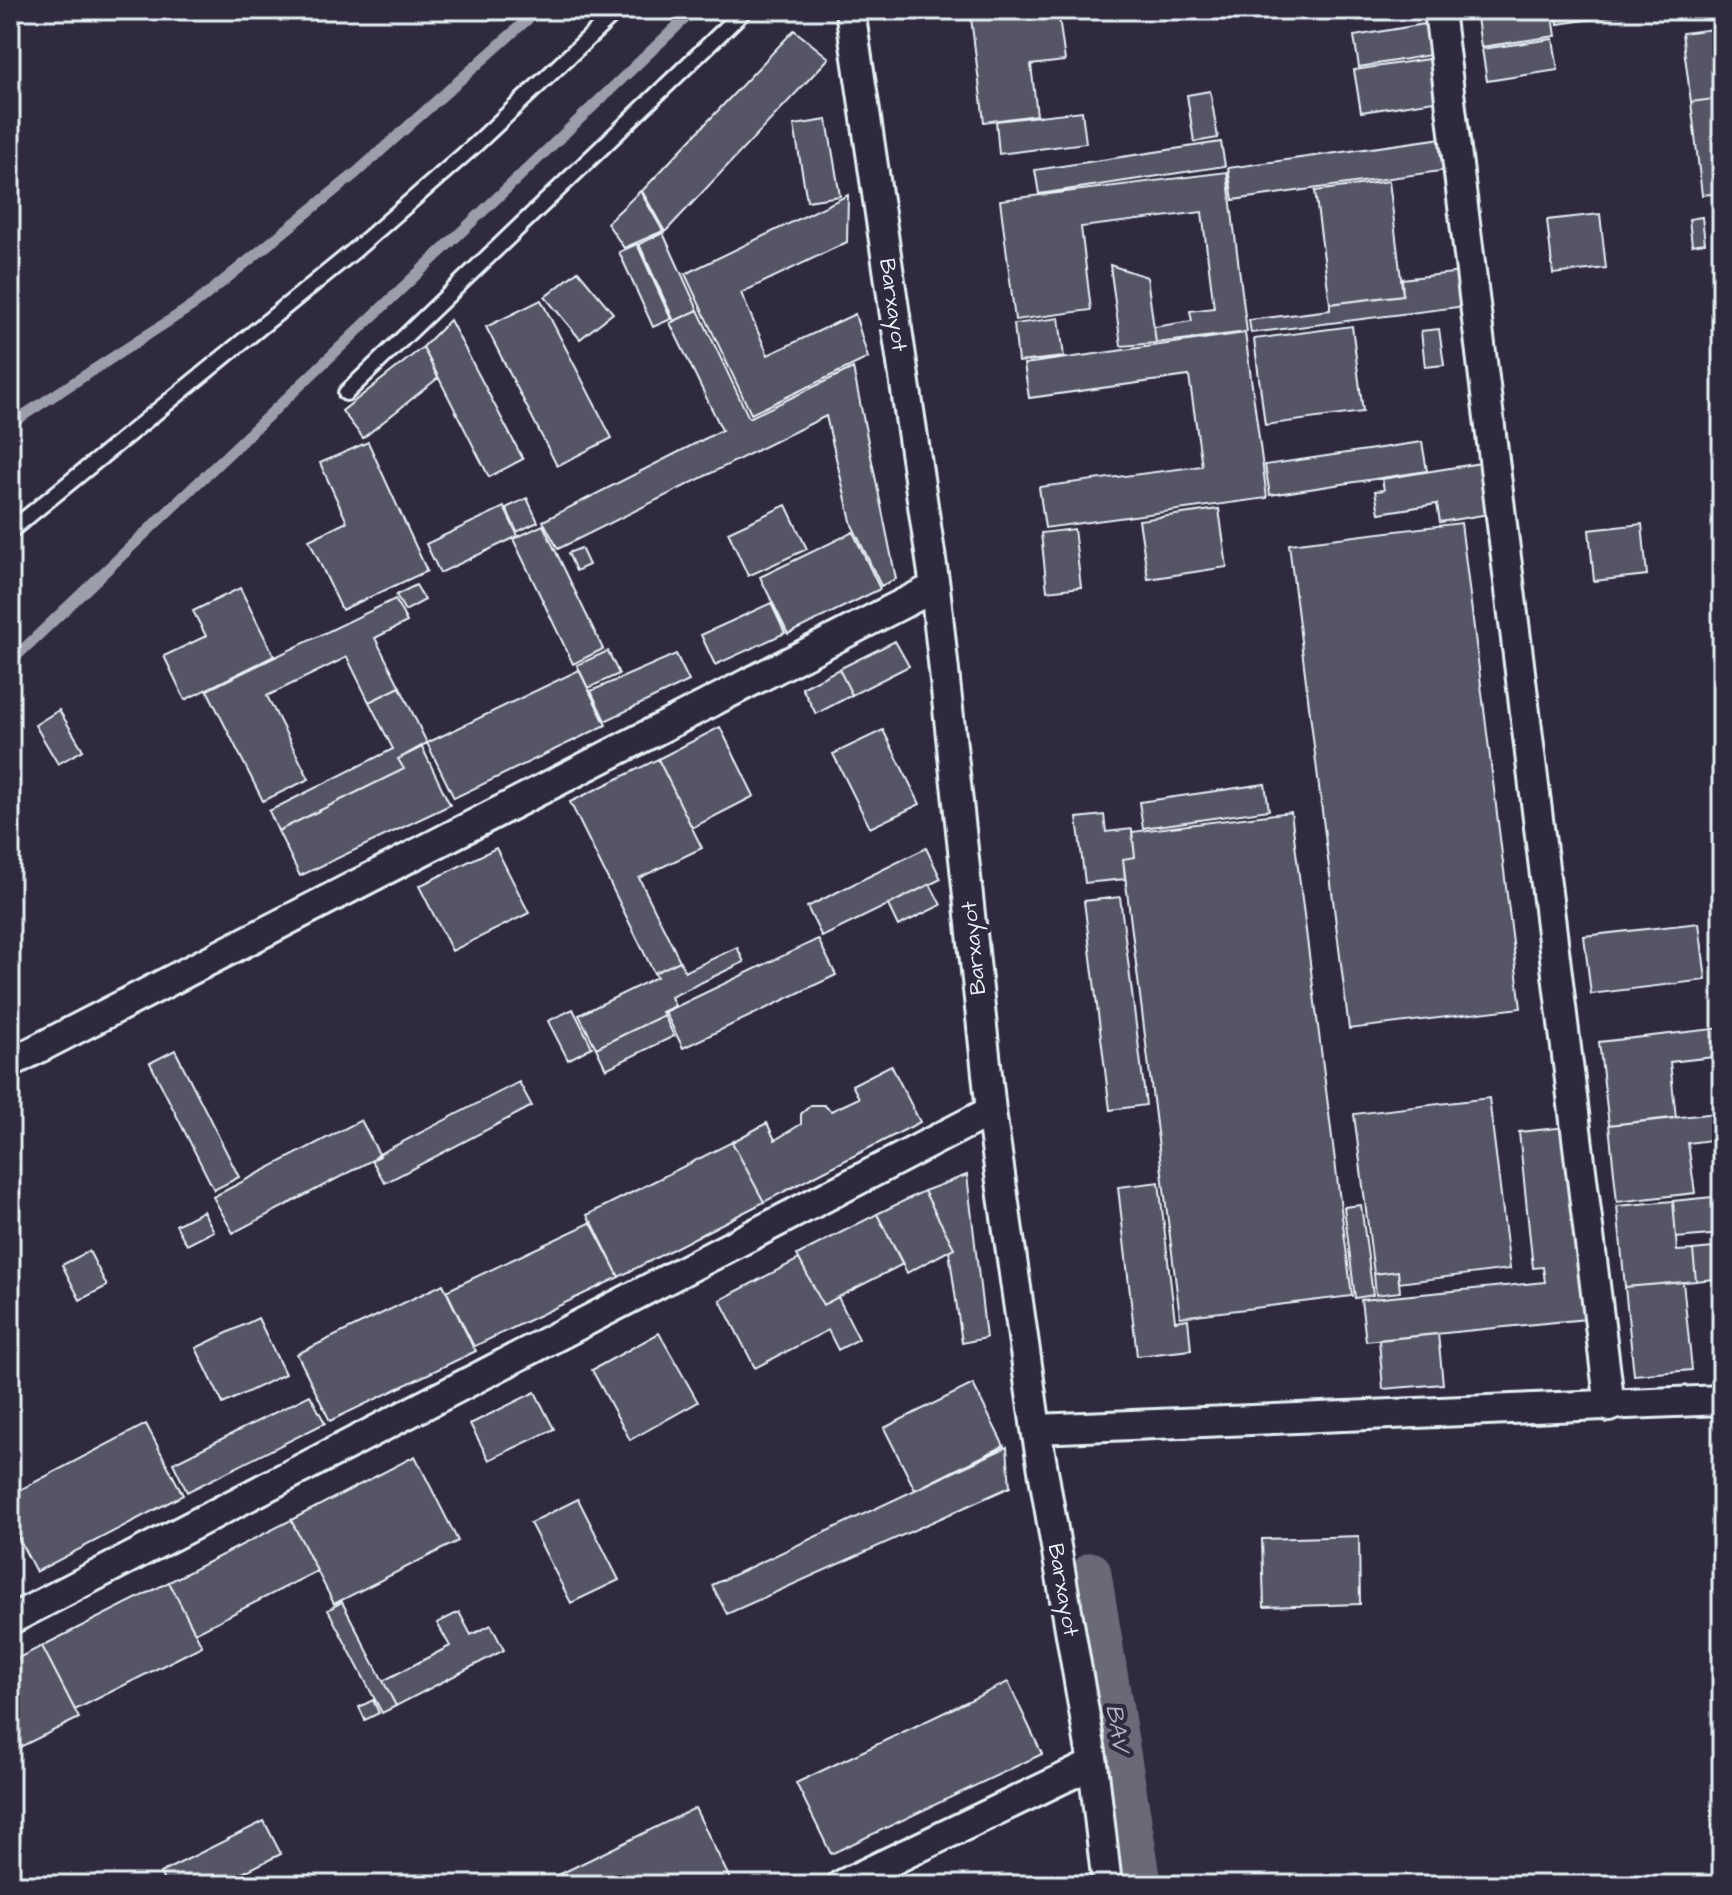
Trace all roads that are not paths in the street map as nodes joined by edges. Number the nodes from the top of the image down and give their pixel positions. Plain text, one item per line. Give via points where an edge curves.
1 (618, 10) edge
2 (745, 10) edge
3 (850, 10) edge
4 (1439, 10) edge
5 (346, 393) dead end
6 (10, 531) edge
7 (935, 587) junction
8 (10, 1063) edge
9 (991, 1111) junction
10 (1722, 1400) edge
11 (1610, 1407) junction
12 (1036, 1429) junction
13 (10, 1620) edge
14 (1093, 1764) junction
15 (841, 1885) edge
16 (1107, 1885) edge

1 - 6 lane via 355,250
2 - 5 lane
3 - 7 street, Barxayot
4 - 11 street
7 - 8 street
7 - 9 street, Barxayot
9 - 12 street, Barxayot
9 - 13 street
10 - 11 street
11 - 12 street
12 - 14 street, Barxayot
14 - 15 street
14 - 16 street, Barxayot

